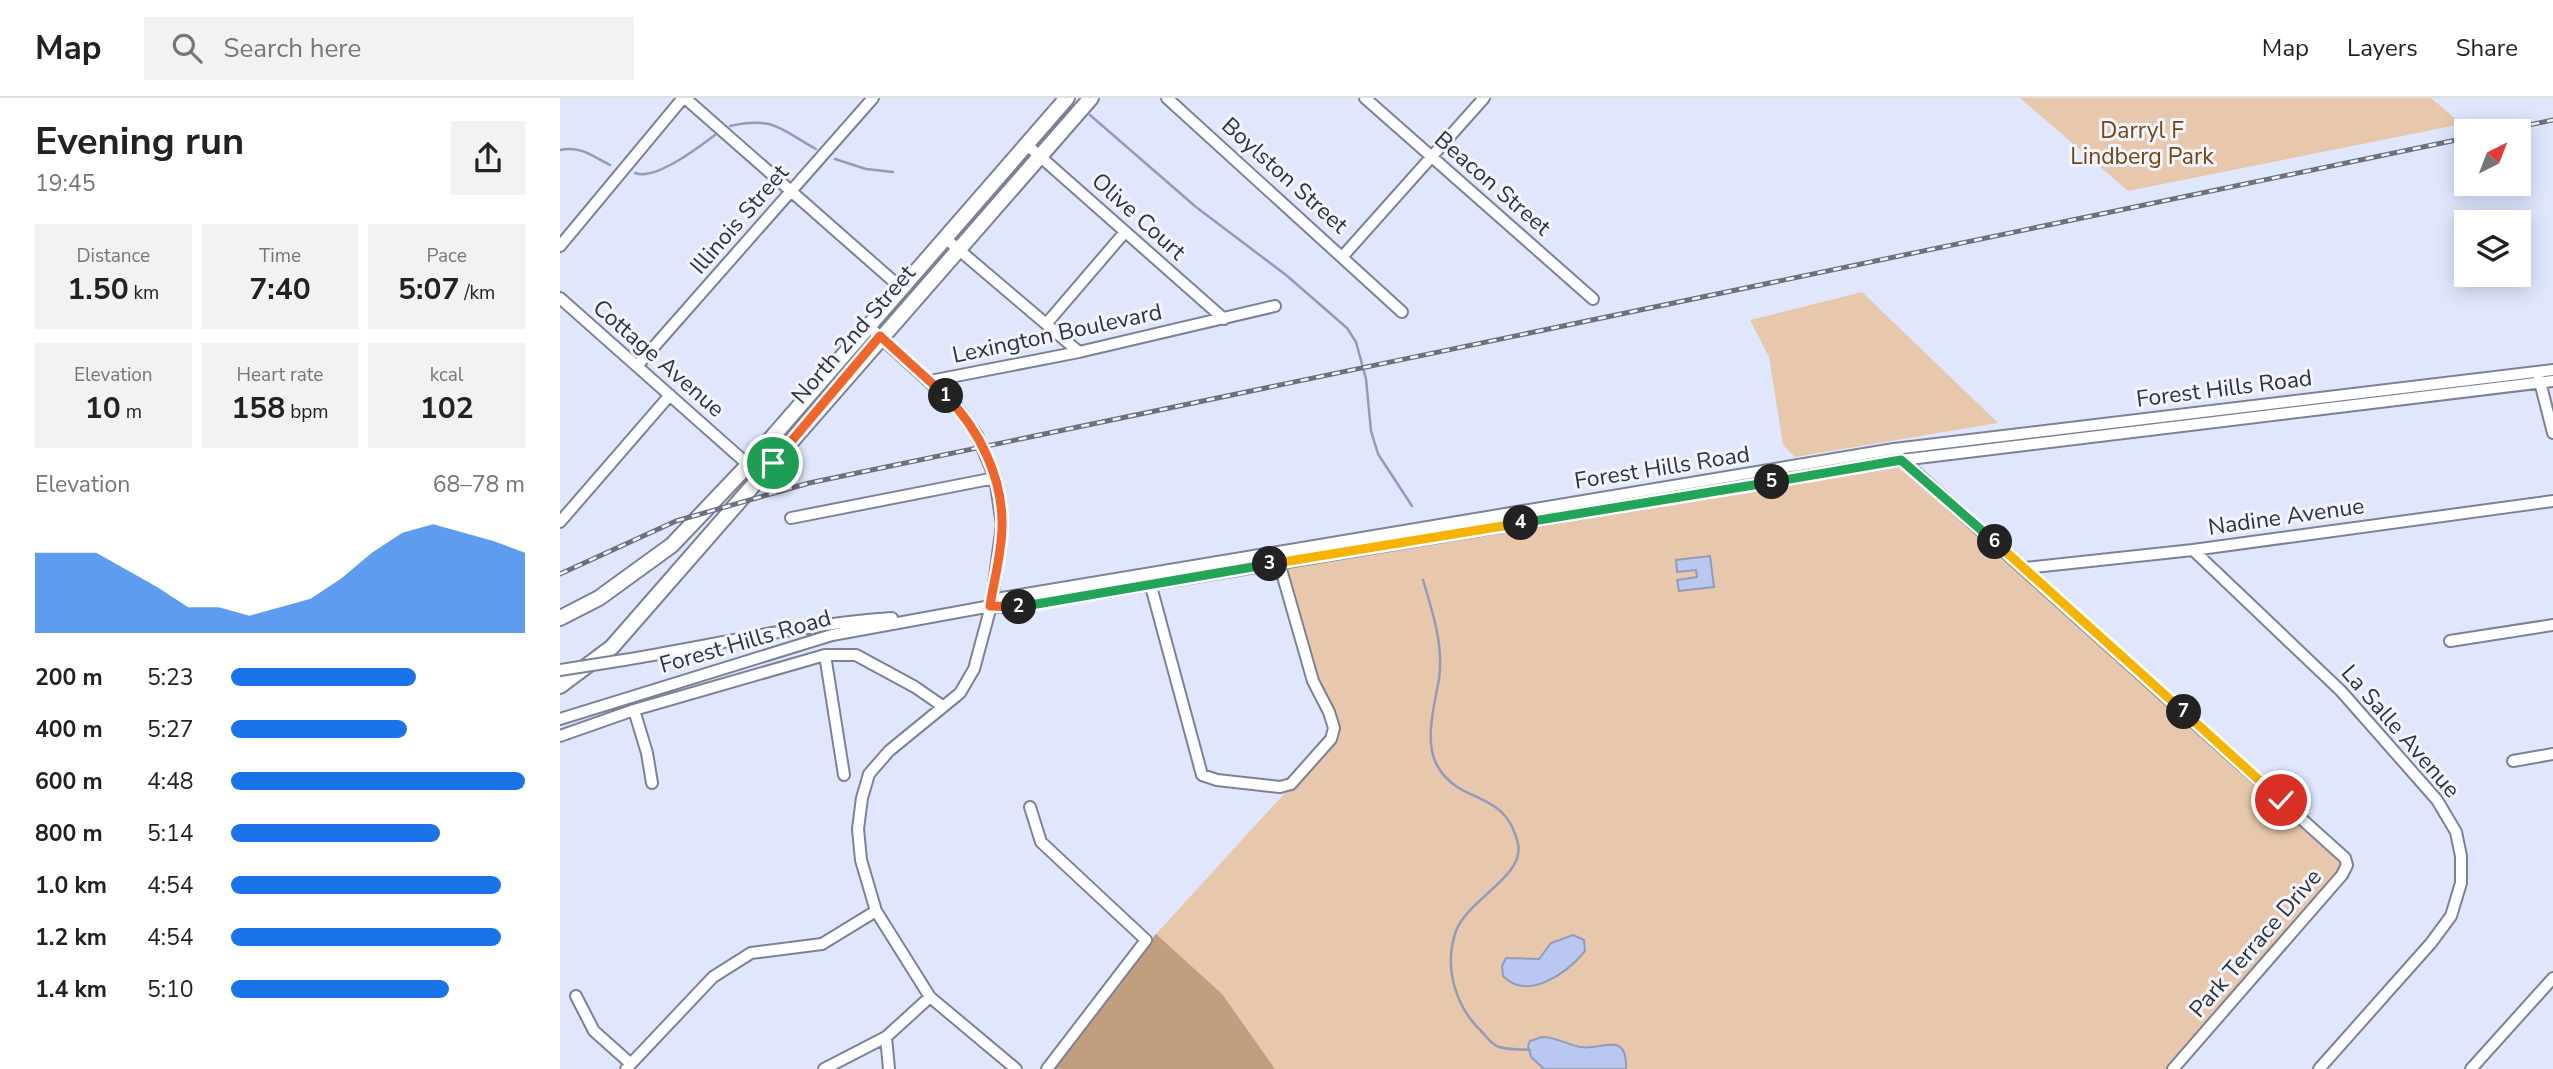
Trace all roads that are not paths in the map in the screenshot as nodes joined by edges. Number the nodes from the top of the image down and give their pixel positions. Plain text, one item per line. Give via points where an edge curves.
1 (684, 98) edge
2 (873, 98) edge
3 (1067, 98) edge
4 (1091, 98) edge
5 (1167, 98) edge
6 (1365, 98) edge
7 (1484, 98) edge
8 (1026, 144) junction
9 (1040, 156) junction
10 (1432, 157) junction
11 (792, 191) junction
12 (1125, 232) junction
13 (945, 238) junction
14 (560, 246) edge
15 (958, 247) junction
16 (1343, 256) junction
17 (900, 287) junction
18 (1593, 299) dead end
19 (563, 306) edge
20 (1275, 306) dead end
21 (1402, 312) dead end
22 (1224, 319) junction
23 (1047, 323) junction
24 (867, 325) junction
25 (880, 336) junction
26 (1079, 352) junction
27 (637, 366) junction
28 (2553, 370) edge
29 (2539, 377) junction
30 (930, 381) junction
31 (2553, 381) edge
32 (670, 395) junction
33 (2553, 433) edge
34 (2056, 435) junction
35 (1894, 449) junction
36 (1901, 460) junction
37 (748, 465) junction
38 (762, 477) junction
39 (995, 478) junction
40 (1723, 484) junction
41 (2553, 500) edge
42 (791, 518) dead end
43 (560, 522) edge
44 (2193, 550) junction
45 (1277, 557) junction
46 (2025, 568) junction
47 (1149, 578) junction
48 (990, 606) junction
49 (944, 615) junction
50 (560, 618) edge
51 (2553, 625) edge
52 (2450, 641) dead end
53 (825, 654) junction
54 (560, 670) edge
55 (560, 686) edge
56 (941, 705) junction
57 (634, 710) junction
58 (560, 719) edge
59 (560, 736) edge
60 (2553, 754) edge
61 (2514, 761) dead end
62 (844, 775) dead end
63 (652, 783) dead end
64 (1030, 807) dead end
65 (876, 911) junction
66 (2553, 978) edge
67 (576, 996) dead end
68 (930, 997) junction
69 (886, 1037) junction
70 (628, 1067) edge
71 (824, 1069) edge
72 (889, 1069) edge
73 (1016, 1069) edge
74 (1046, 1069) edge
75 (2173, 1069) edge
76 (2319, 1069) edge
77 (2471, 1069) edge

1 - 11 street
1 - 14 street
2 - 11 street, Illinois Street
3 - 8 main road, North 2nd Street
4 - 9 main road, North 2nd Street
5 - 16 street, Boylston Street
6 - 10 street, Beacon Street
7 - 10 street
8 - 9 street, Olive Court
8 - 13 main road, North 2nd Street
9 - 12 street, Olive Court
9 - 15 main road, North 2nd Street
10 - 16 street
10 - 18 street, Beacon Street
11 - 17 street
11 - 27 street, Illinois Street
12 - 22 street, Olive Court
12 - 23 street
13 - 15 street
13 - 17 main road, North 2nd Street
15 - 23 street
15 - 25 main road, North 2nd Street
16 - 21 street, Boylston Street
17 - 24 main road, North 2nd Street
19 - 27 street, Cottage Avenue
20 - 22 street, Lexington Boulevard
22 - 26 street, Lexington Boulevard
23 - 26 street
24 - 25 street, Lexington Boulevard
24 - 37 main road, North 2nd Street
25 - 30 street, Lexington Boulevard
25 - 38 main road, North 2nd Street
26 - 30 street, Lexington Boulevard
27 - 32 street, Cottage Avenue
28 - 29 street, Forest Hills Road
29 - 31 street, Forest Hills Road
29 - 33 street
29 - 34 street, Forest Hills Road
30 - 39 street via 977,435
32 - 37 street, Cottage Avenue
32 - 43 street
34 - 35 street, Forest Hills Road
34 - 36 street, Forest Hills Road
35 - 36 street, Park Terrace Drive
35 - 40 street, Forest Hills Road
36 - 40 street, Forest Hills Road
36 - 46 street, Park Terrace Drive
37 - 38 street, Cottage Avenue
37 - 50 main road, North 2nd Street via 644,568
38 - 55 main road, North 2nd Street via 612,647
39 - 42 street
39 - 48 street via 1002,525
40 - 45 street, Forest Hills Road
41 - 44 street, Nadine Avenue
44 - 46 street, Nadine Avenue
44 - 76 street, La Salle Avenue via 2341,691 2437,800 2456,832 2461,883 2451,916
45 - 47 street, Forest Hills Road
45 - 47 street via 1312,681 1334,728 1331,739 1299,777 1280,787 1202,775
46 - 75 street, Park Terrace Drive via 2347,865
47 - 48 street, Forest Hills Road via 1010,608
48 - 49 street, Forest Hills Road
48 - 56 street via 974,669 960,693
49 - 54 street, Forest Hills Road, bridge via 853,621
49 - 58 street, Forest Hills Road via 832,635
51 - 52 street
53 - 56 street via 856,655
53 - 57 street
53 - 62 street
56 - 65 street via 869,774 858,829 861,860
57 - 59 street
57 - 63 street
60 - 61 street
64 - 74 street via 1041,842 1146,940
65 - 68 street
65 - 70 street via 822,944 751,953 713,977
66 - 77 street
67 - 70 street via 594,1031
68 - 69 street
68 - 73 street
69 - 71 street
69 - 72 street

